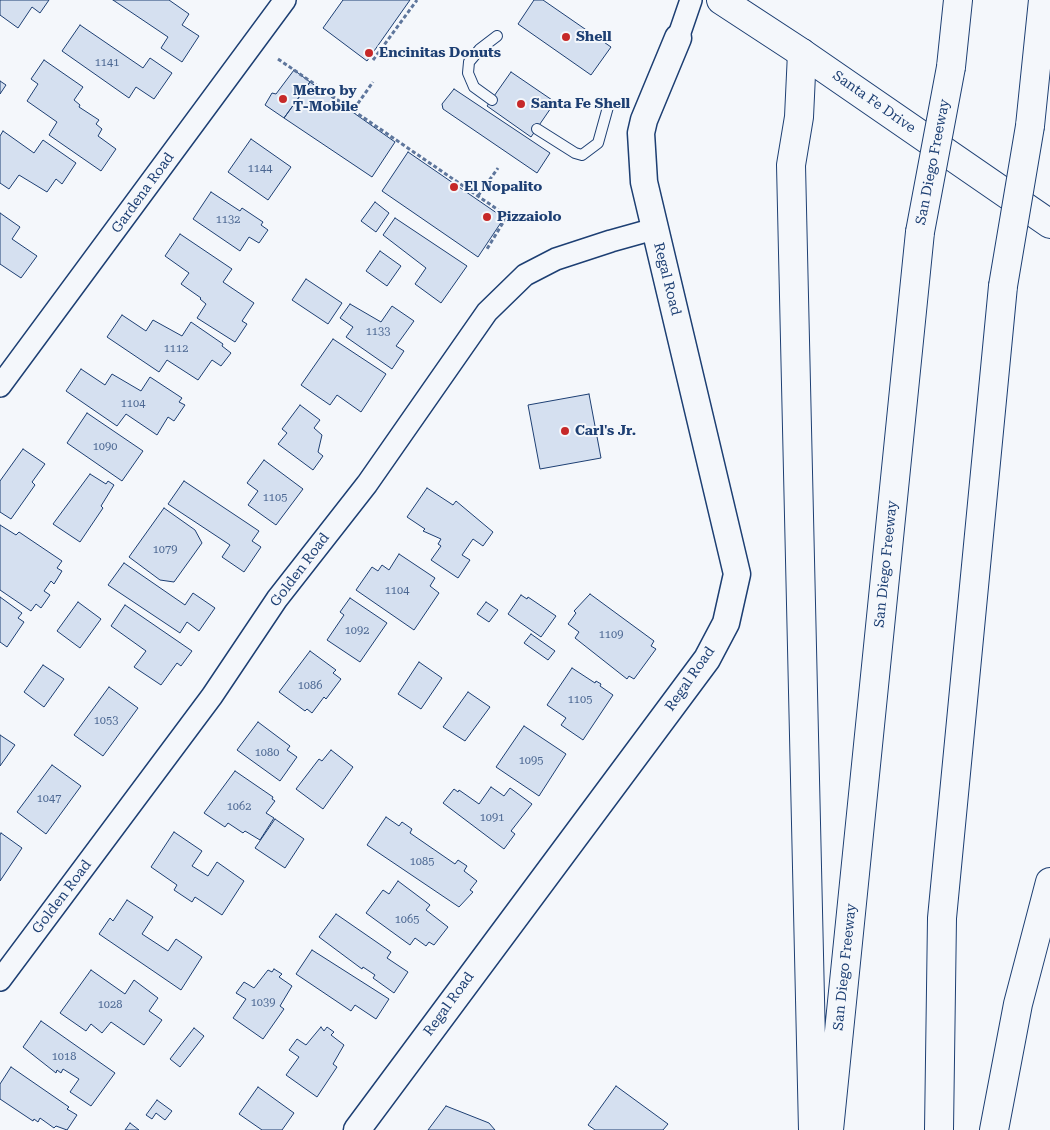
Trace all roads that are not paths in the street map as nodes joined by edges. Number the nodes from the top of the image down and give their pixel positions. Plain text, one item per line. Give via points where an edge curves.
1 (285, 0) edge
2 (691, 0) edge
3 (721, 0) edge
4 (958, 0) edge
5 (1043, 0) edge
6 (497, 36) dead end
7 (678, 38) joint
8 (802, 53) junction
9 (492, 100) dead end
10 (608, 107) dead end
11 (537, 129) dead end
12 (1050, 224) edge
13 (654, 229) junction
14 (0, 386) edge
15 (1050, 882) edge
16 (0, 980) edge
17 (357, 1130) edge
18 (813, 1130) edge
19 (829, 1130) edge
20 (939, 1130) edge
21 (994, 1130) edge

1 - 14 street, Gardena Road
2 - 7 street, Regal Road
3 - 8 main road, Santa Fe Drive
4 - 19 main road, San Diego Freeway, bridge via 951,67 920,232
5 - 20 main road, bridge via 1030,126 1003,286 942,918
6 - 9 lane via 480,49 468,68 474,87
7 - 13 street, Regal Road via 641,133 644,182
8 - 12 main road, Santa Fe Drive
8 - 18 main road via 799,118 791,165
10 - 11 lane via 598,143 582,155
13 - 16 street, Golden Road via 556,259 524,275 487,312 367,484 277,599 212,696
13 - 17 street, Regal Road via 737,574 726,623 707,659
15 - 21 main road via 1018,1004

